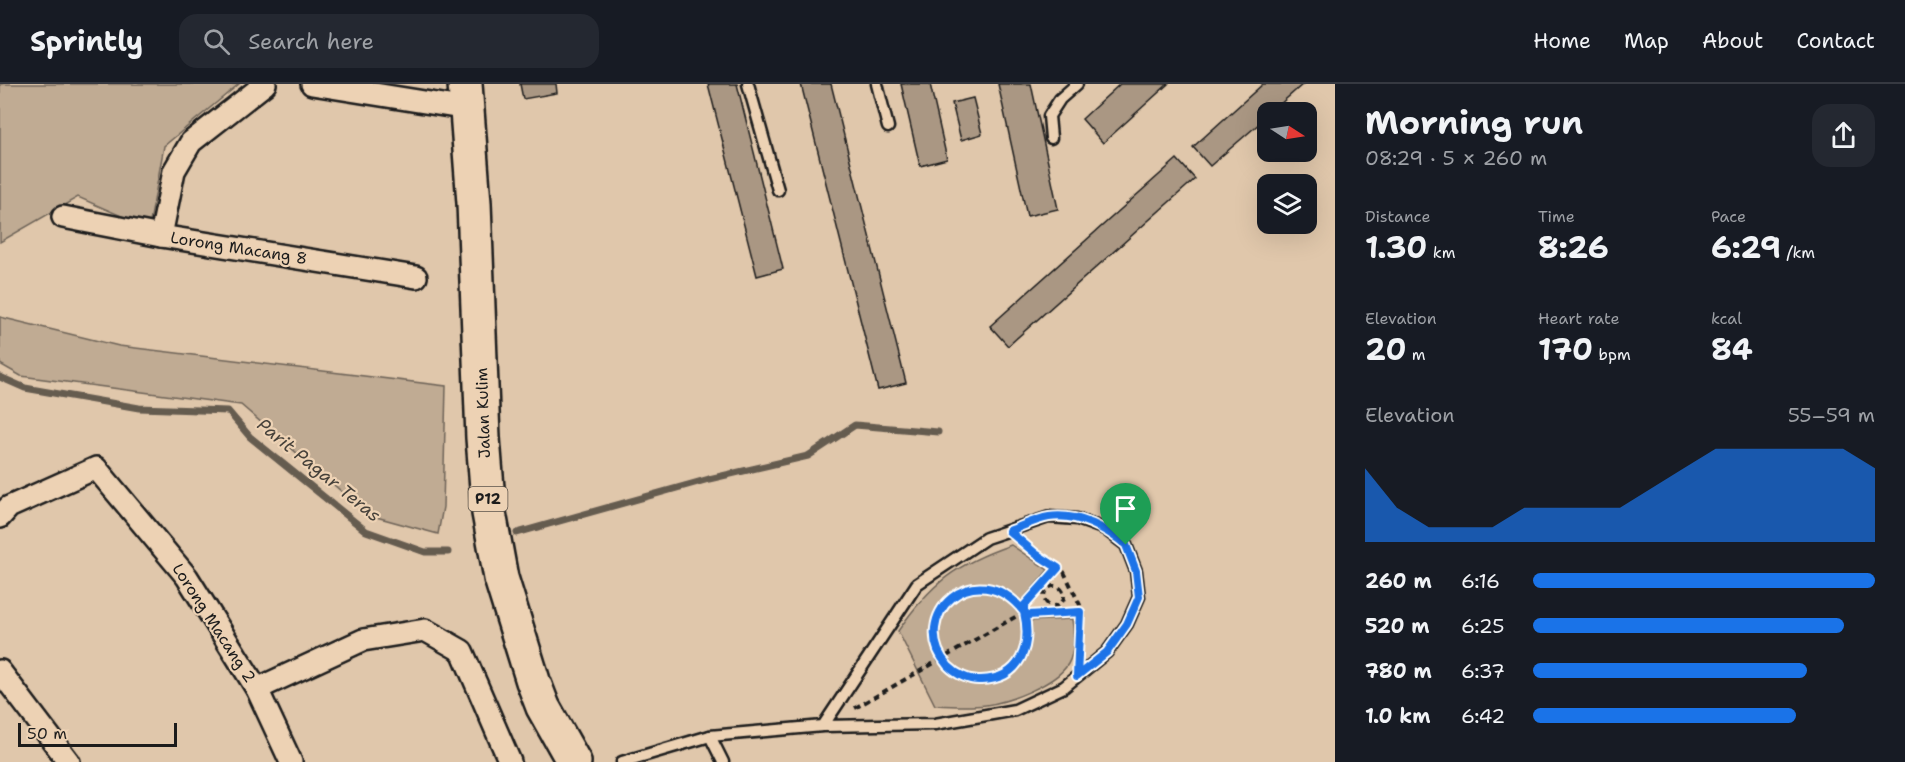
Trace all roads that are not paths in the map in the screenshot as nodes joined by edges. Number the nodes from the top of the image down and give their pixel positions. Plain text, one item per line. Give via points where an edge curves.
1 (265, 84) edge
2 (312, 84) edge
3 (748, 84) edge
4 (877, 84) edge
5 (1077, 84) edge
6 (467, 97) edge
7 (888, 128) dead end
8 (1051, 138) dead end
9 (778, 190) dead end
10 (63, 217) dead end
11 (161, 236) junction
12 (416, 277) dead end
13 (0, 517) edge
14 (0, 671) edge
15 (257, 689) junction
16 (823, 726) junction
17 (710, 736) junction
18 (69, 762) edge
19 (291, 762) edge
20 (510, 762) edge
21 (574, 762) edge
22 (622, 762) edge
23 (723, 762) edge

1 - 11 street via 191,142 174,171
2 - 6 street
3 - 9 lane
4 - 7 lane
5 - 8 lane via 1049,116
6 - 21 main road, Jalan Kulim / P12 via 489,513 501,578 533,681
10 - 11 street, Lorong Macang 8
11 - 12 street, Lorong Macang 8
13 - 15 street, Lorong Macang 2 via 9,507 96,468 187,577
14 - 18 street
15 - 19 street, Lorong Macang 2
15 - 20 street via 363,640 425,630 462,651
16 - 16 lane via 916,584 986,538 1049,517 1077,519 1105,529 1126,545 1136,571 1139,597 1127,624 1107,652 1064,687 1016,710 935,724
16 - 17 lane
17 - 22 lane
17 - 23 lane

